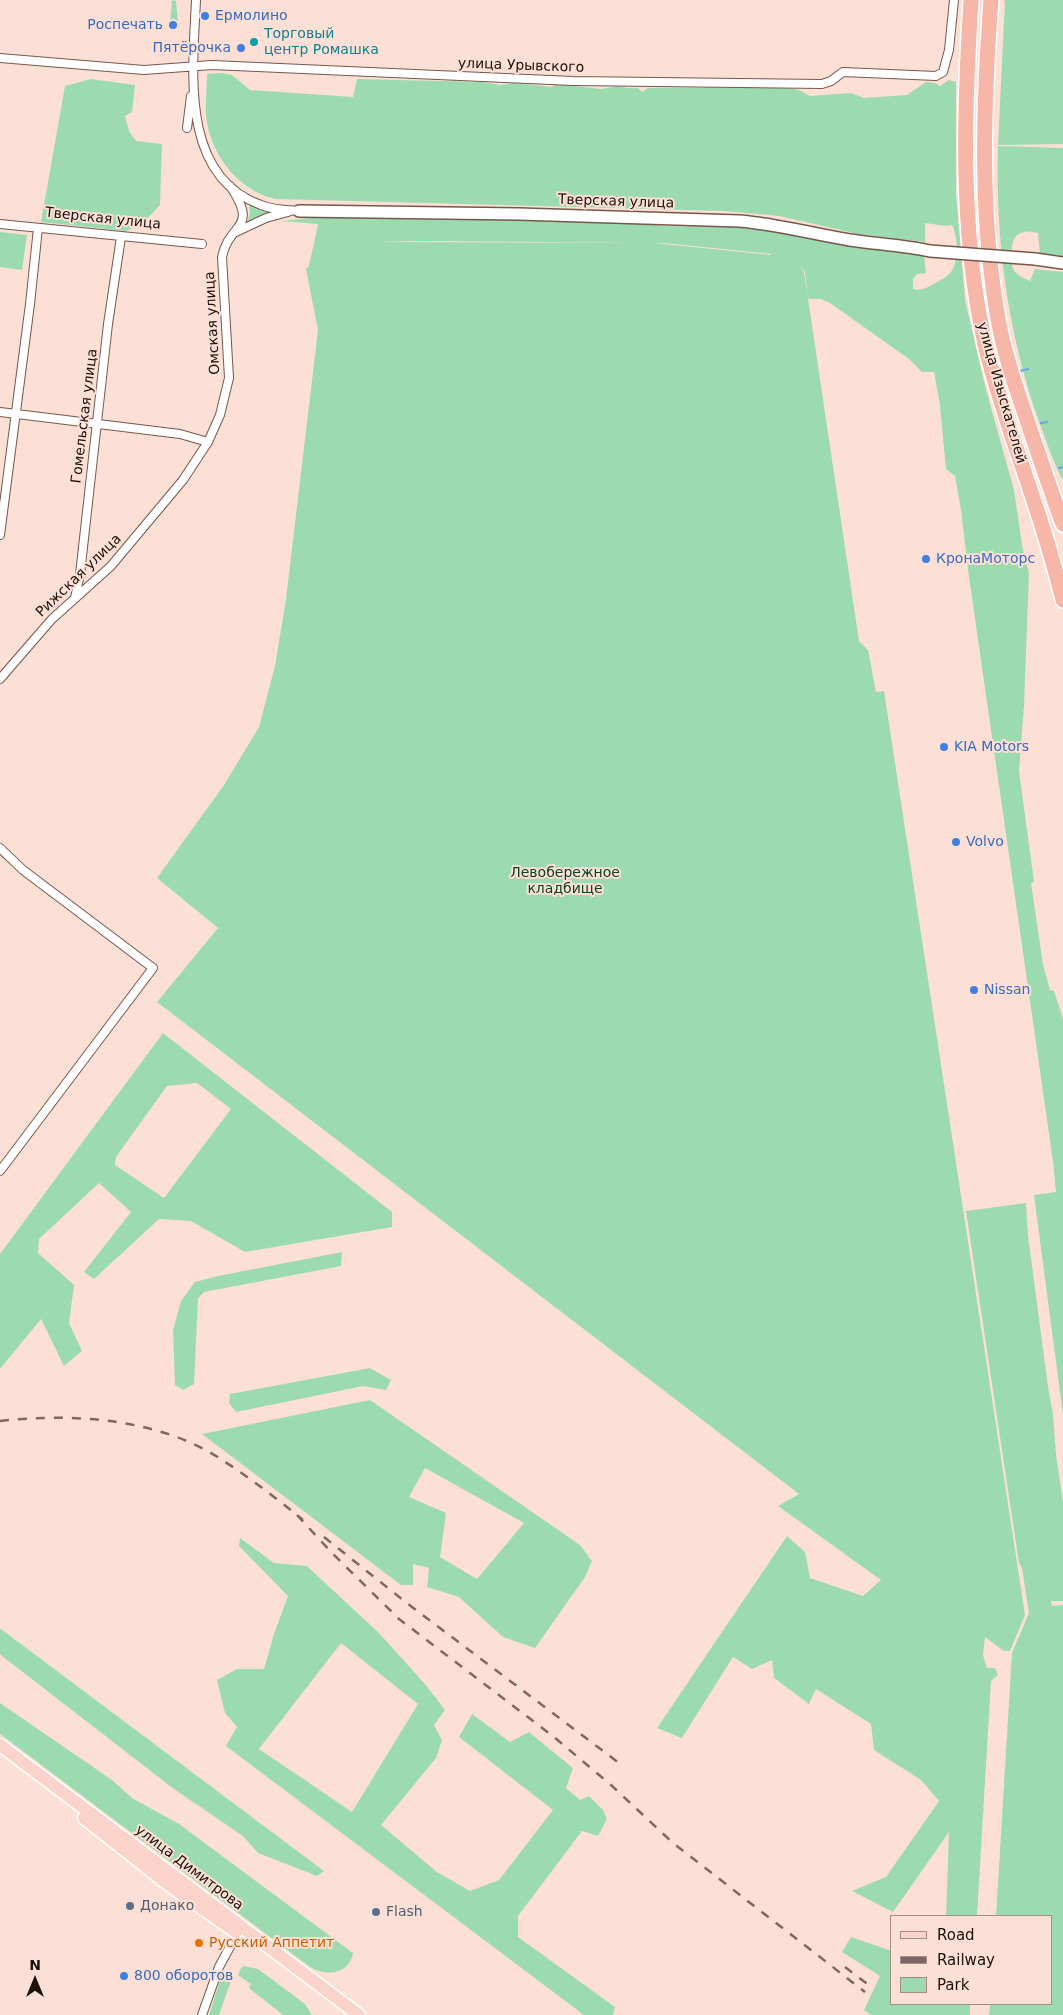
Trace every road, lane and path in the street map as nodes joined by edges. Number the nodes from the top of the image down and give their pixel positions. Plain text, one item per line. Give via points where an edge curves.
1 (196, 0) edge
2 (954, 0) edge
3 (971, 0) edge
4 (991, 0) edge
5 (0, 58) edge
6 (194, 65) junction
7 (193, 84) junction
8 (186, 128) dead end
9 (230, 186) junction
10 (299, 211) junction
11 (0, 224) edge
12 (38, 228) junction
13 (234, 233) junction
14 (121, 238) junction
15 (202, 244) dead end
16 (1063, 262) edge
17 (0, 412) edge
18 (16, 415) junction
19 (98, 423) junction
20 (208, 442) junction
21 (1063, 524) edge
22 (0, 535) edge
23 (75, 598) junction
24 (1063, 600) edge
25 (0, 679) edge
26 (0, 848) edge
27 (0, 1171) edge
28 (0, 1745) edge
29 (0, 1755) edge
30 (239, 1929) junction
31 (202, 2015) edge
32 (345, 2015) edge
33 (359, 2015) edge

1 - 6 street
2 - 6 street, улица Урывского via 949,50 943,72 936,76 843,72 822,84 645,84
3 - 24 highway, улица Изыскателей via 966,158 969,246 974,285 987,354
4 - 21 highway, улица Изыскателей via 985,116 988,247 993,286 1006,352
5 - 6 street via 144,70
6 - 7 street
7 - 8 street
7 - 9 street via 198,129 204,148
9 - 10 street via 261,205
9 - 13 street, Омская улица via 243,214
10 - 13 street via 266,218
10 - 16 street, Тверская улица, bridge via 740,221 850,240
11 - 12 street, Тверская улица
12 - 14 street, Тверская улица
12 - 18 street
13 - 20 street, Омская улица via 222,257 229,378 227,396
14 - 15 street, Тверская улица
14 - 19 street, Гомельская улица
17 - 18 street
18 - 19 street
18 - 22 street
19 - 20 street via 180,434
19 - 23 street, Гомельская улица
20 - 23 street, Рижская улица via 149,523 111,566
23 - 25 street, Рижская улица via 52,619
26 - 27 street via 23,870 152,968
28 - 30 main road, улица Димитрова
29 - 30 main road, улица Димитрова via 168,1885
30 - 31 street via 219,1966
30 - 32 main road, улица Димитрова
30 - 33 main road, улица Димитрова

